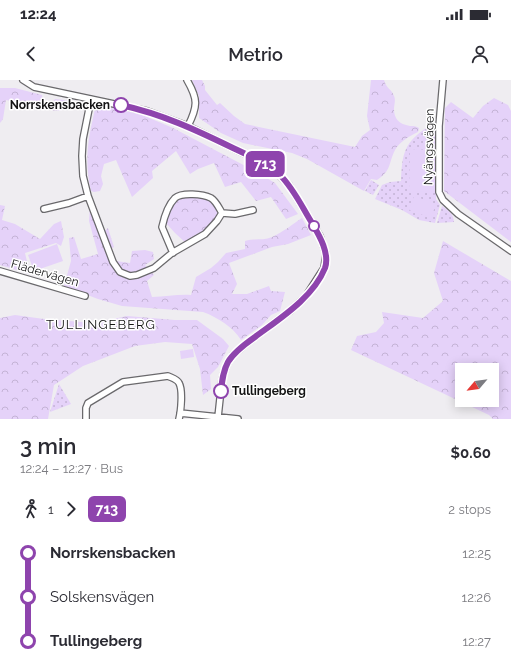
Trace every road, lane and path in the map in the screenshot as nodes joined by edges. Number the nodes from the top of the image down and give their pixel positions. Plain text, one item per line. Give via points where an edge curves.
1 (23, 80) edge
2 (187, 80) edge
3 (443, 80) edge
4 (91, 99) junction
5 (188, 126) junction
6 (88, 196) junction
7 (44, 209) dead end
8 (253, 210) dead end
9 (222, 213) junction
10 (511, 251) edge
11 (173, 253) junction
12 (0, 271) edge
13 (85, 296) dead end
14 (180, 416) edge
15 (218, 417) junction
16 (86, 419) edge
17 (238, 419) edge

1 - 4 street via 34,88
2 - 5 street via 196,100 195,111
3 - 10 street, Nyängsvägen via 439,126 439,192 442,200
4 - 5 street via 147,111
4 - 6 street via 82,156
5 - 15 street via 255,158 279,174 289,185 320,236 326,254 324,268 306,296 247,343 228,362 222,380
6 - 7 street
6 - 11 street via 113,262 120,272 127,275 137,274 154,268
8 - 9 street via 234,214
9 - 11 street via 205,234
9 - 11 street via 211,198 188,194 175,198 162,226
12 - 13 street, Flädervägen
14 - 15 street
14 - 16 street via 179,383 168,376 123,382 88,403
15 - 17 street

